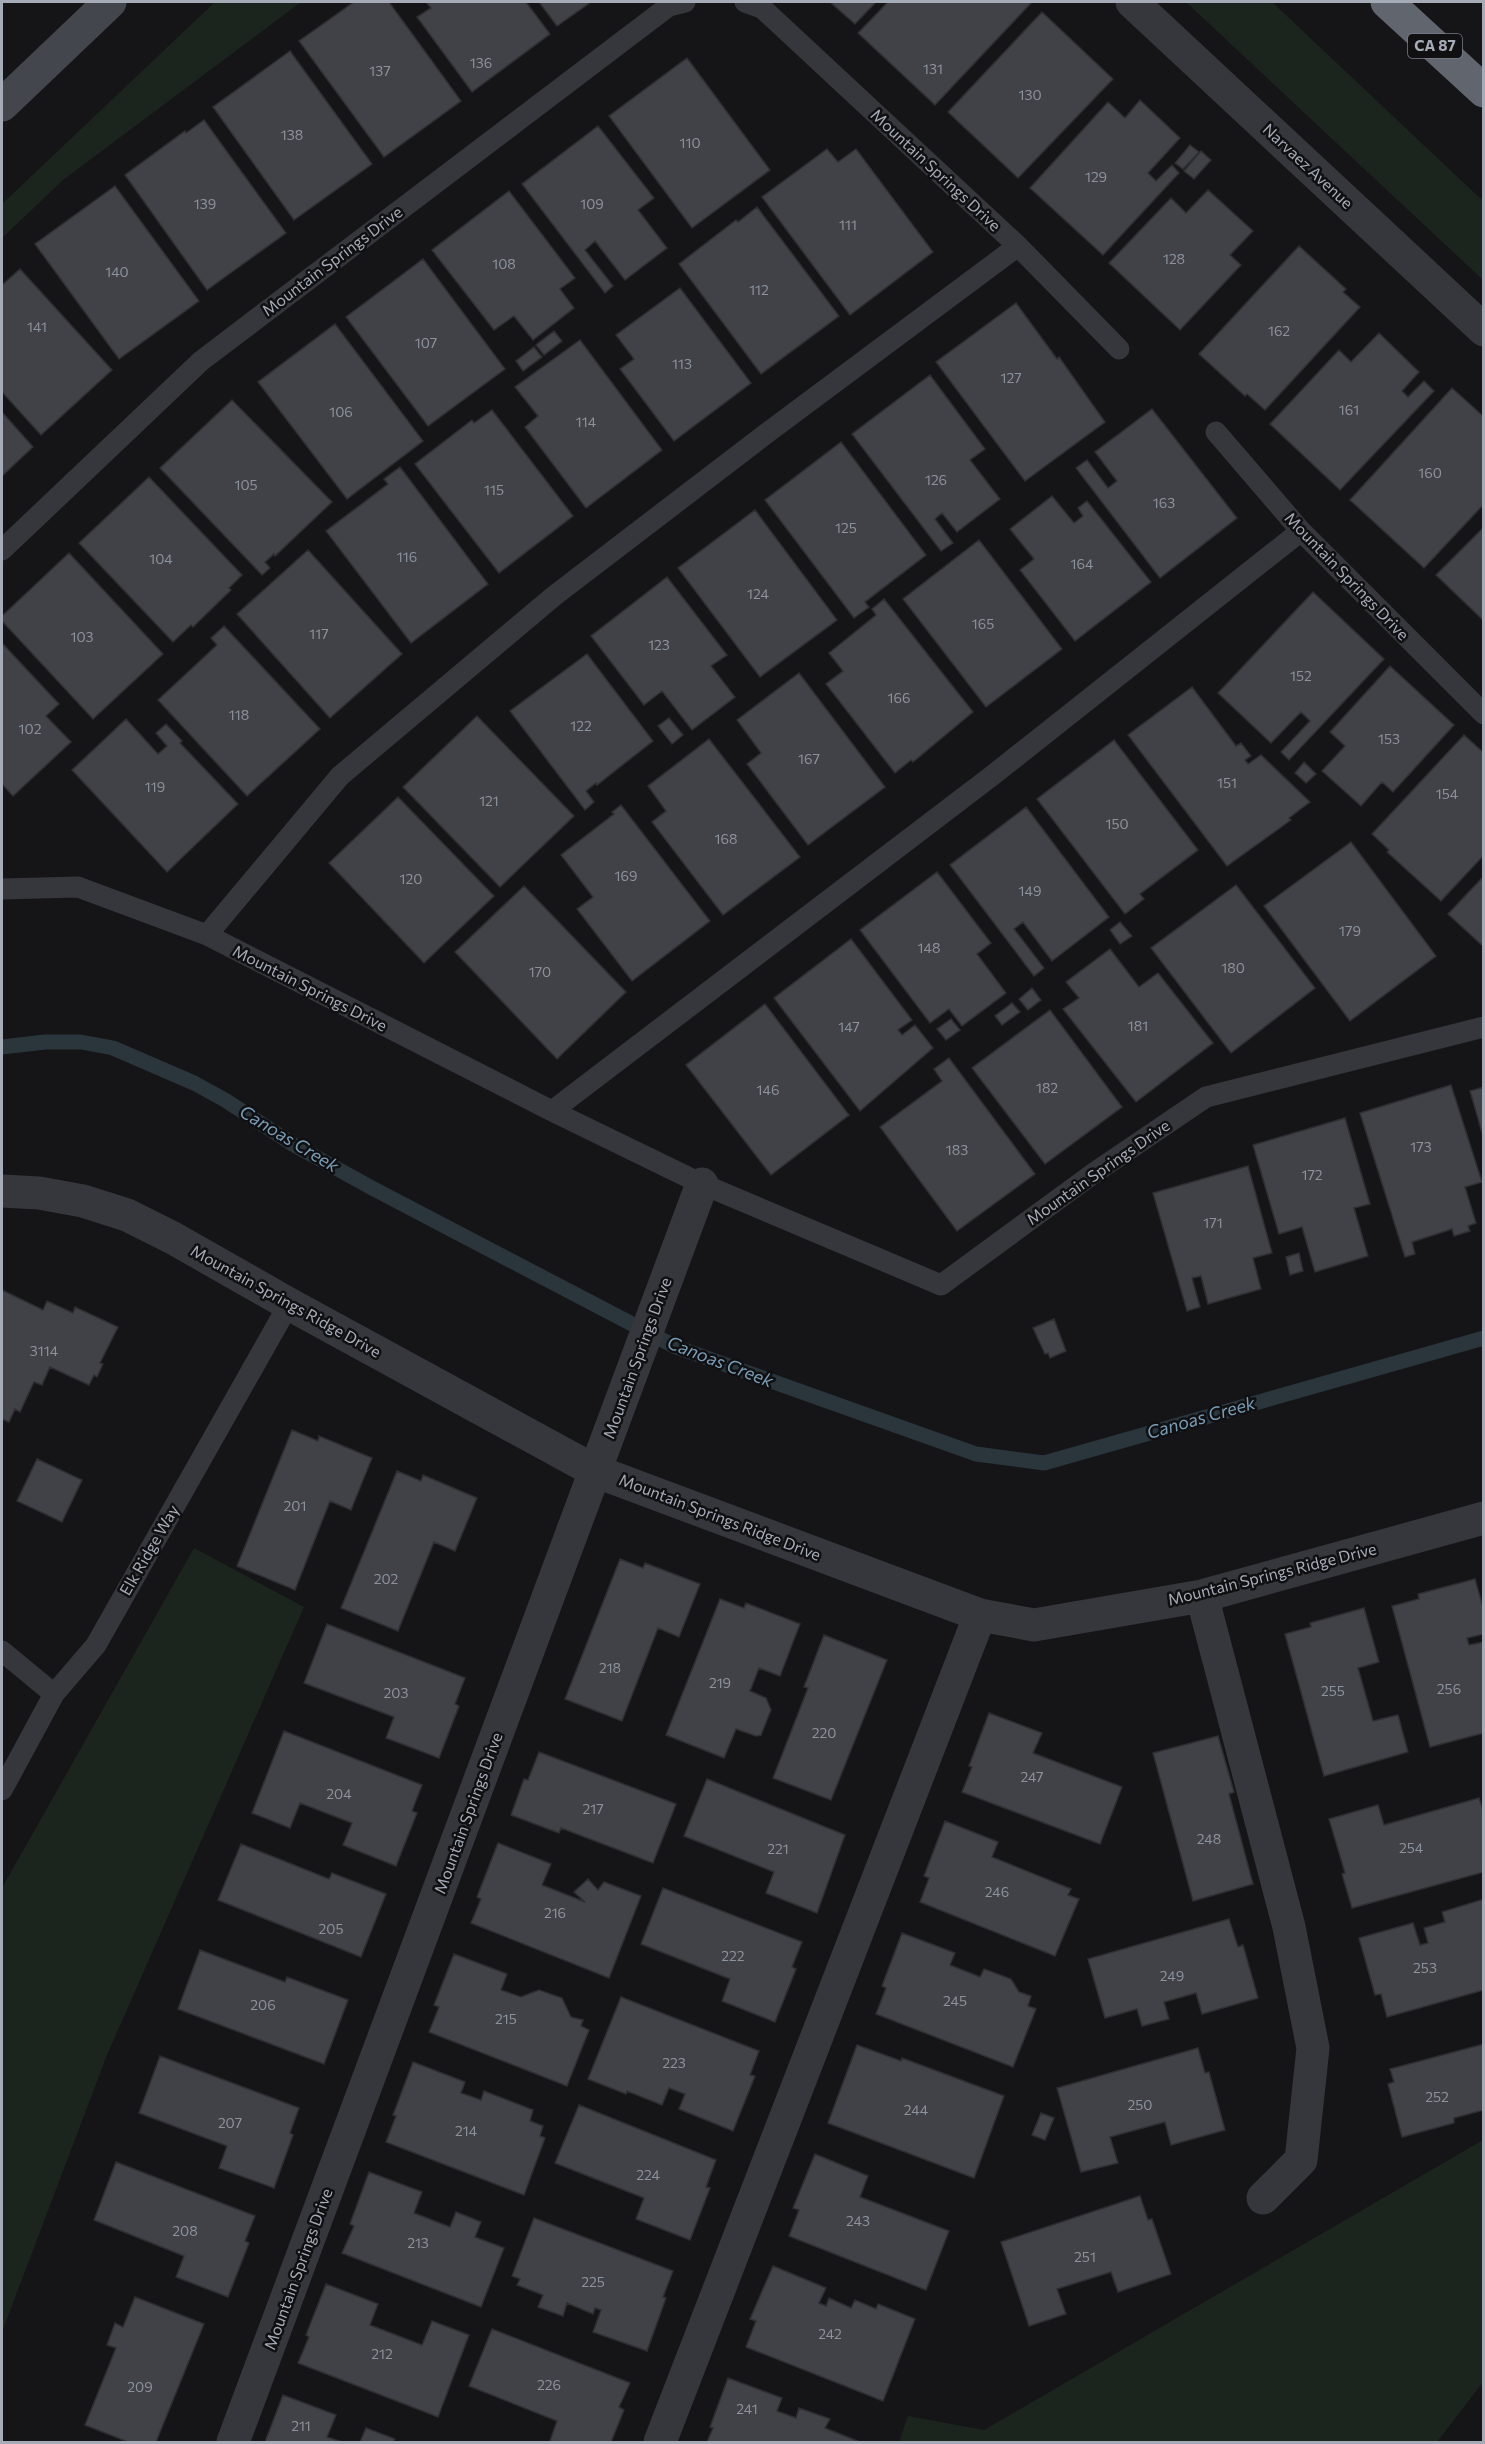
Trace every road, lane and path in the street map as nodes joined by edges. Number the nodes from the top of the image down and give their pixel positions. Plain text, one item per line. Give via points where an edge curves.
1 (110, 2) edge
2 (685, 2) edge
3 (745, 2) edge
4 (1132, 2) edge
5 (1387, 2) edge
6 (1484, 92) edge
7 (2, 105) edge
8 (1018, 246) junction
9 (1484, 330) edge
10 (1119, 349) dead end
11 (1216, 432) dead end
12 (1301, 531) junction
13 (2, 550) edge
14 (1484, 714) edge
15 (2, 889) edge
16 (207, 935) junction
17 (1484, 1028) edge
18 (552, 1111) junction
19 (702, 1184) junction
20 (2, 1191) edge
21 (289, 1305) junction
22 (596, 1471) junction
23 (1484, 1518) edge
24 (1202, 1596) junction
25 (980, 1615) junction
26 (2, 1651) edge
27 (54, 1694) junction
28 (2, 1790) edge
29 (1263, 2198) dead end
30 (233, 2442) edge
31 (660, 2442) edge

1 - 7 main road
2 - 13 lane, Mountain Springs Drive via 669,6 201,361
3 - 8 lane, Mountain Springs Drive via 762,8
4 - 9 street, Narvaez Avenue
5 - 6 highway, CA 87
8 - 10 lane, Mountain Springs Drive
8 - 16 lane via 554,596 349,769
11 - 12 lane, Mountain Springs Drive
12 - 14 lane, Mountain Springs Drive
12 - 18 lane via 993,775
15 - 16 lane, Mountain Springs Drive via 78,887
16 - 18 lane, Mountain Springs Drive
17 - 19 lane, Mountain Springs Drive via 1206,1097 941,1285
18 - 19 lane, Mountain Springs Drive
19 - 22 street, Mountain Springs Drive
20 - 21 street, Mountain Springs Ridge Drive via 83,1201 127,1215
21 - 22 street, Mountain Springs Ridge Drive
21 - 27 lane, Elk Ridge Way via 96,1645
22 - 25 street, Mountain Springs Ridge Drive
22 - 30 street, Mountain Springs Drive
23 - 24 street, Mountain Springs Ridge Drive
24 - 25 street, Mountain Springs Ridge Drive via 1034,1624
24 - 29 street via 1289,1927 1312,2048 1301,2160
25 - 31 street
26 - 27 lane
27 - 28 lane, Elk Ridge Way

